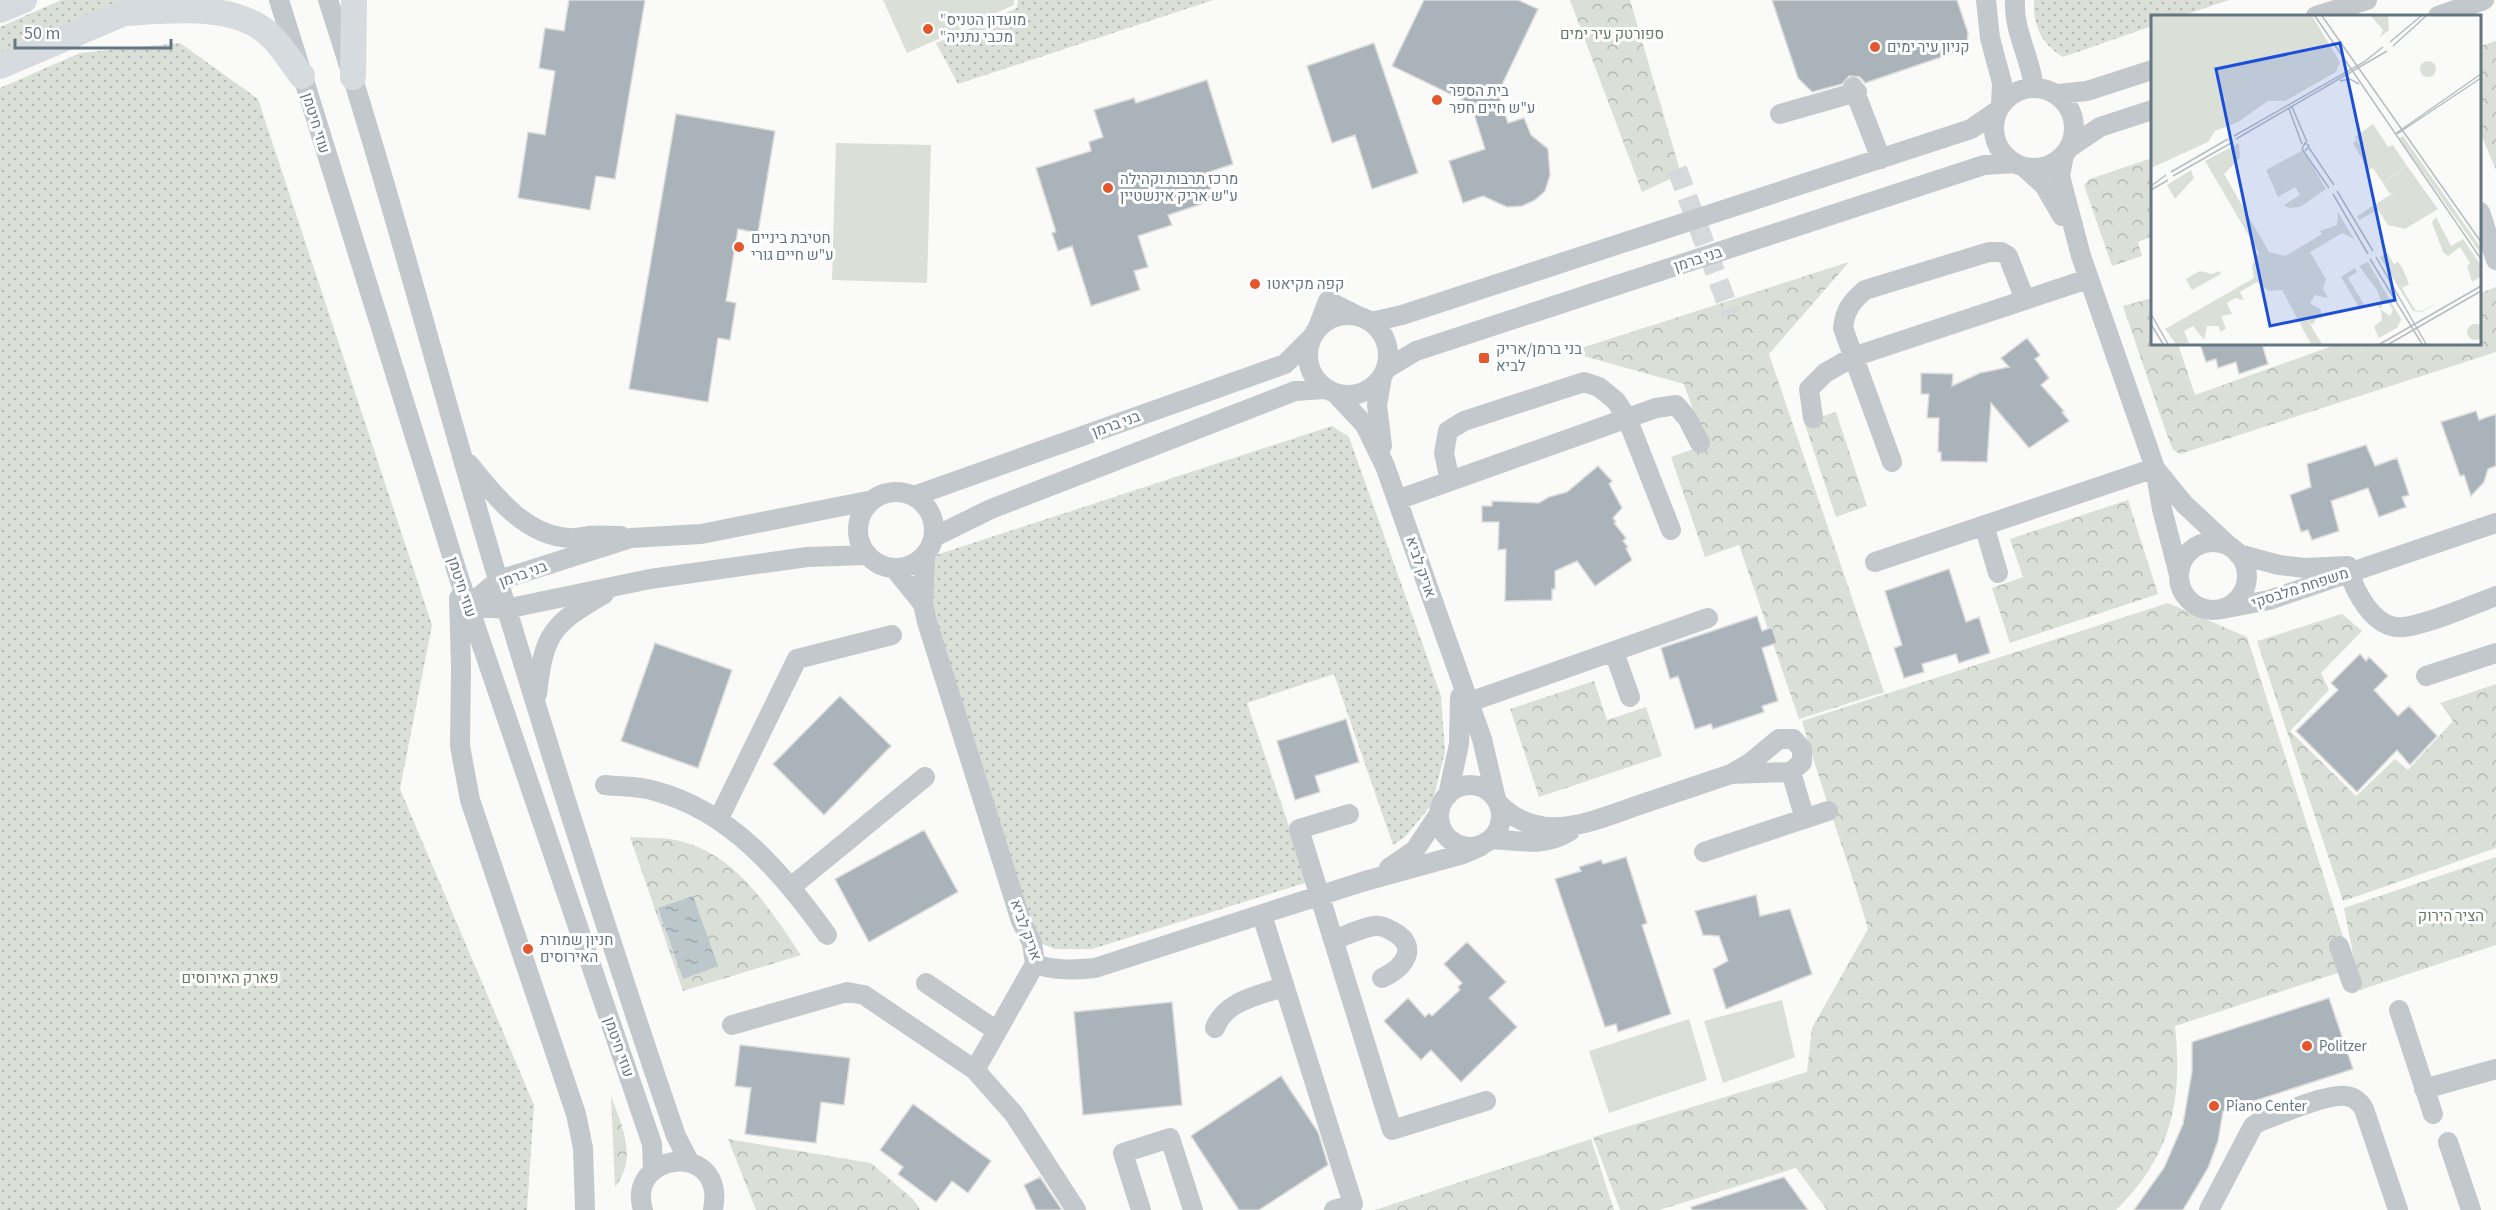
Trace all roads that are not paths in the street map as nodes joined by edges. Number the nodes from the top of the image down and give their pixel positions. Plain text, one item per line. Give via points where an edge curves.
1 (24, 0) edge
2 (156, 0) edge
3 (279, 0) edge
4 (328, 0) edge
5 (354, 0) edge
6 (1986, 0) edge
7 (2015, 0) edge
8 (2367, 0) edge
9 (2484, 0) edge
10 (0, 10) edge
11 (123, 13) junction
12 (2319, 15) edge
13 (2441, 15) edge
14 (0, 66) edge
15 (2151, 70) edge
16 (302, 76) junction
17 (353, 78) junction
18 (2034, 88) junction
19 (2058, 94) junction
20 (1999, 108) junction
21 (2151, 110) edge
22 (1780, 114) dead end
23 (2067, 152) junction
24 (1881, 159) junction
25 (2020, 165) junction
26 (2481, 215) edge
27 (2080, 256) junction
28 (2496, 260) edge
29 (2088, 279) junction
30 (2025, 300) junction
31 (1364, 319) junction
32 (1314, 333) junction
33 (1853, 357) junction
34 (1384, 373) junction
35 (1331, 392) junction
36 (1627, 418) junction
37 (1813, 418) dead end
38 (1700, 443) dead end
39 (463, 458) junction
40 (1892, 462) dead end
41 (1385, 466) junction
42 (2155, 468) junction
43 (1450, 482) junction
44 (914, 496) junction
45 (873, 500) junction
46 (1397, 500) junction
47 (2496, 523) edge
48 (1984, 525) junction
49 (1671, 530) dead end
50 (674, 536) junction
51 (929, 546) junction
52 (2233, 550) junction
53 (867, 555) junction
54 (1875, 562) dead end
55 (894, 568) junction
56 (2348, 569) junction
57 (1998, 573) dead end
58 (2179, 574) junction
59 (458, 575) junction
60 (499, 580) junction
61 (619, 585) junction
62 (2496, 596) edge
63 (923, 603) junction
64 (468, 606) junction
65 (507, 609) junction
66 (2222, 609) junction
67 (1708, 618) dead end
68 (892, 635) dead end
69 (1614, 652) junction
70 (2496, 653) edge
71 (2426, 676) dead end
72 (1630, 697) dead end
73 (536, 703) junction
74 (1465, 704) junction
75 (1791, 772) junction
76 (1731, 774) junction
77 (925, 777) dead end
78 (605, 785) dead end
79 (1448, 795) junction
80 (1497, 802) junction
81 (1828, 811) dead end
82 (1349, 814) dead end
83 (1439, 814) junction
84 (1805, 819) junction
85 (718, 820) junction
86 (1578, 826) junction
87 (1486, 842) junction
88 (1704, 852) dead end
89 (1365, 881) junction
90 (791, 886) junction
91 (1321, 896) junction
92 (1262, 915) junction
93 (827, 935) dead end
94 (1334, 940) junction
95 (2339, 945) dead end
96 (1035, 964) junction
97 (1382, 978) dead end
98 (926, 983) dead end
99 (2352, 983) dead end
100 (1282, 987) junction
101 (2399, 1010) dead end
102 (732, 1025) dead end
103 (1215, 1028) dead end
104 (997, 1031) junction
105 (2496, 1069) edge
106 (975, 1070) junction
107 (2424, 1089) junction
108 (1485, 1101) dead end
109 (2433, 1114) dead end
110 (2448, 1142) dead end
111 (690, 1163) junction
112 (652, 1170) junction
113 (585, 1210) edge
114 (641, 1210) edge
115 (713, 1210) edge
116 (1076, 1210) edge
117 (1141, 1210) edge
118 (1193, 1210) edge
119 (1334, 1210) edge
120 (2209, 1210) edge
121 (2398, 1210) edge
122 (2471, 1210) edge

1 - 10 main road
2 - 11 main road
3 - 16 street, עוזי חיטמן
4 - 17 street, עוזי חיטמן
5 - 17 main road
6 - 20 street via 1990,38 2001,73
7 - 18 street via 2018,32
8 - 12 street
9 - 13 street
11 - 14 main road
11 - 16 main road via 189,10 235,16 270,35
15 - 19 street via 2087,92
16 - 59 street, עוזי חיטמן
17 - 39 street, עוזי חיטמן
18 - 19 street
18 - 20 street via 2009,96
19 - 23 street via 2072,113 2074,137
20 - 24 street via 1971,129
20 - 25 street via 1994,123 1998,146
21 - 23 street via 2100,127
22 - 24 street via 1855,90
23 - 25 street via 2045,167
23 - 27 street via 2060,176
24 - 31 street via 1402,315
25 - 27 street via 2044,185
25 - 34 street, בני ברמן via 1984,165 1416,351
26 - 28 street
27 - 29 street
29 - 30 street
29 - 42 street
30 - 33 street
30 - 33 street via 2008,256 2001,252 1989,252 1865,290 1845,312 1843,328
31 - 32 street via 1343,315 1330,319
31 - 34 street via 1381,332 1387,345
32 - 35 street via 1307,353 1308,366 1314,379
32 - 44 street, בני ברמן via 1285,364
33 - 37 street via 1809,388
33 - 40 street
34 - 35 street via 1374,387 1361,394
34 - 41 street, אריק לביא via 1377,405
35 - 41 street, אריק לביא via 1365,425
35 - 51 street via 1295,391 991,509
36 - 38 street via 1676,405
36 - 43 street
36 - 43 street via 1616,400 1584,382 1464,421 1448,431 1444,453
36 - 49 street
39 - 50 street via 495,496 540,531 573,538
39 - 60 street, עוזי חיטמן
41 - 46 street, אריק לביא
42 - 48 street
42 - 52 street via 2184,504
42 - 58 street
43 - 46 street
44 - 45 street via 886,492
44 - 51 street via 930,512 934,525
45 - 50 street, בני ברמן
45 - 53 street via 863,511 857,529
46 - 74 street, אריק לביא via 1456,667
47 - 56 street, משפחת מלבסקי
48 - 54 street
48 - 57 street
50 - 60 street, בני ברמן via 631,538
51 - 55 street via 909,566
51 - 63 street, אריק לביא
52 - 56 street, משפחת מלבסקי via 2279,565
52 - 58 street via 2218,543 2206,543 2195,548 2182,563
52 - 66 street via 2246,569 2246,581 2238,598
53 - 55 street via 884,567
53 - 61 street, בני ברמן via 807,557
55 - 63 street, אריק לביא
56 - 62 street via 2371,612 2390,626 2402,628
56 - 66 street, משפחת מלבסקי via 2269,600
58 - 66 street via 2186,597 2198,607
59 - 64 street, עוזי חיטמן
59 - 113 street via 463,772 576,1114 583,1148
60 - 64 street, בני ברמן
60 - 65 street, עוזי חיטמן
61 - 65 street, בני ברמן
61 - 73 street via 569,614 555,628 545,646
63 - 96 street, אריק לביא via 1021,921 1032,943
64 - 65 street, בני ברמן
64 - 112 street, עוזי חיטמן via 652,1144
65 - 73 street, עוזי חיטמן
67 - 69 street
68 - 85 street via 797,659
69 - 72 street
69 - 74 street
70 - 71 street
73 - 111 street, עוזי חיטמן via 607,936 676,1136
74 - 79 street, אריק לביא
74 - 80 street, אריק לביא via 1482,739
75 - 76 street
75 - 76 street via 1798,768 1803,756 1799,743 1787,737
75 - 84 street
76 - 86 street
77 - 90 street
78 - 85 street via 654,790 696,806
79 - 80 street via 1473,785 1490,792
79 - 83 street
80 - 86 street via 1526,824
80 - 87 street via 1501,823
81 - 84 street
82 - 91 street via 1299,829
83 - 87 street via 1440,824 1451,841 1461,846
83 - 89 street, אריק לביא via 1415,850
84 - 88 street
85 - 90 street via 764,857
86 - 87 street via 1549,840
87 - 89 street, אריק לביא via 1463,854
89 - 91 street, אריק לביא
90 - 93 street
91 - 92 street, אריק לביא
91 - 94 street
92 - 96 street, אריק לביא via 1095,968 1061,970
92 - 100 street
94 - 97 street via 1376,926 1398,934 1407,952 1405,961
94 - 108 street via 1392,1130
95 - 99 street
96 - 104 street
98 - 104 street
100 - 103 street via 1227,1009 1219,1016
100 - 119 street via 1353,1204
101 - 107 street
102 - 106 street via 847,992 864,995
104 - 106 street
105 - 107 street
106 - 116 street via 1014,1114
107 - 109 street
110 - 122 street
111 - 112 street via 664,1163
111 - 115 street, עוזי חיטמן via 710,1179
112 - 114 street via 640,1193
117 - 118 street via 1123,1153 1170,1138
120 - 121 street via 2253,1126 2342,1095 2356,1099 2364,1109

